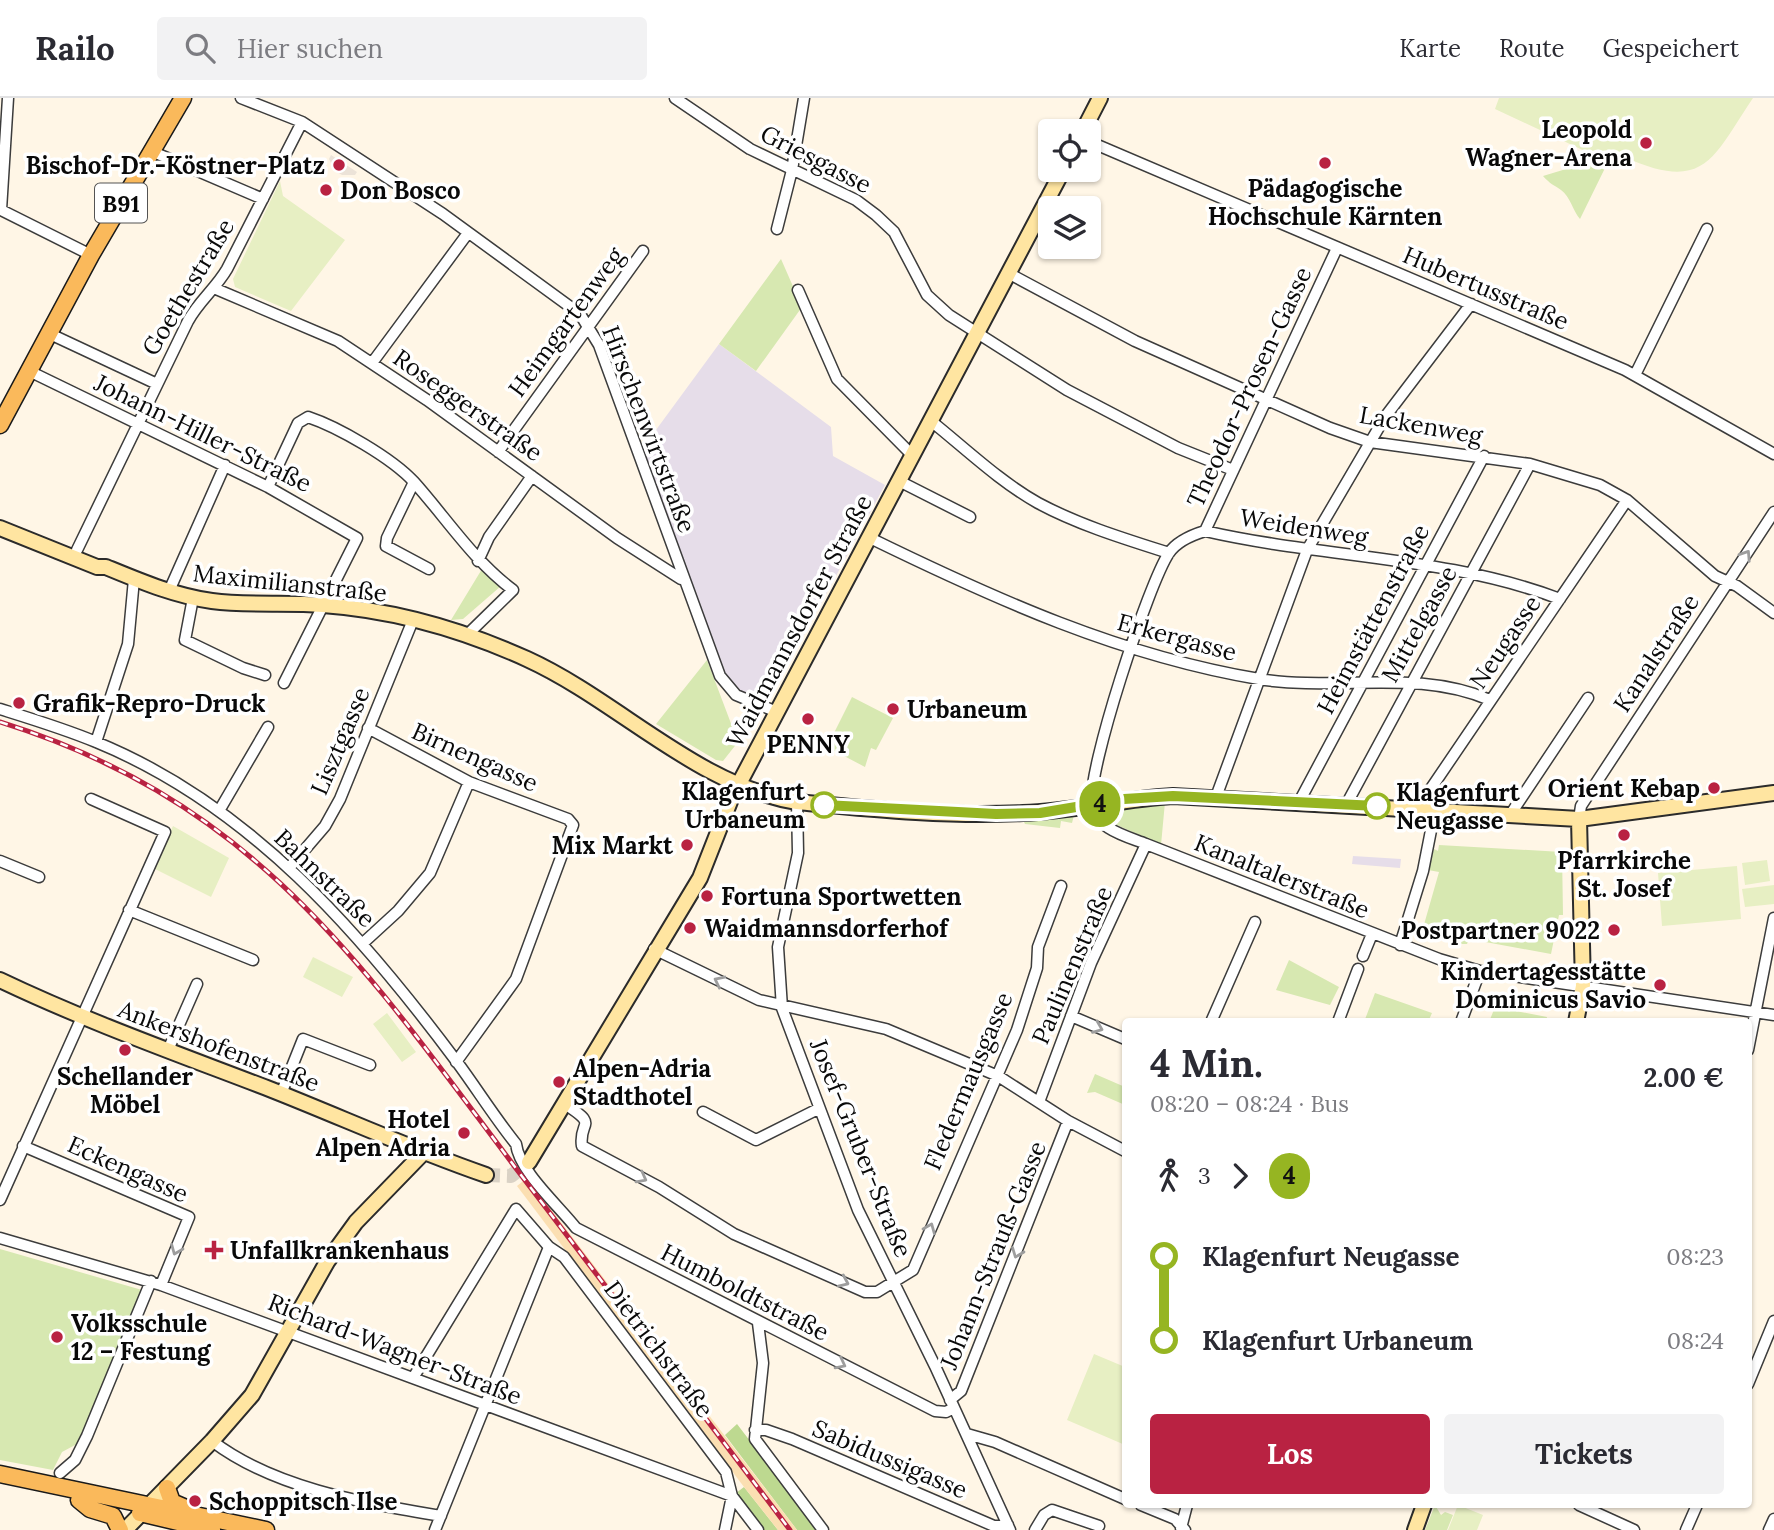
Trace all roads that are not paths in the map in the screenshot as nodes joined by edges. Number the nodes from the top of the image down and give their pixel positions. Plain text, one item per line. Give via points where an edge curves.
1 (8, 98) edge
2 (183, 98) edge
3 (241, 98) edge
4 (675, 98) edge
5 (804, 98) edge
6 (1100, 98) edge
7 (1089, 119) edge
8 (302, 122) junction
9 (1101, 147) edge
10 (151, 151) junction
11 (792, 170) junction
12 (1057, 182) edge
13 (263, 200) junction
14 (1, 210) edge
15 (777, 229) dead end
16 (1707, 229) dead end
17 (468, 233) junction
18 (1337, 248) junction
19 (643, 251) dead end
20 (91, 255) junction
21 (1008, 273) junction
22 (216, 289) junction
23 (798, 289) dead end
24 (1471, 304) junction
25 (588, 325) junction
26 (978, 332) junction
27 (48, 333) junction
28 (372, 363) junction
29 (27, 370) junction
30 (1635, 375) junction
31 (157, 384) junction
32 (1267, 400) junction
33 (931, 421) junction
34 (138, 423) junction
35 (0, 425) edge
36 (1370, 442) junction
37 (498, 452) junction
38 (1774, 454) edge
39 (913, 456) junction
40 (1484, 456) junction
41 (1530, 464) junction
42 (225, 466) junction
43 (1233, 470) junction
44 (532, 476) junction
45 (899, 481) junction
46 (414, 482) junction
47 (268, 487) junction
48 (1627, 499) junction
49 (1774, 512) edge
50 (970, 517) dead end
51 (0, 519) edge
52 (0, 528) edge
53 (1205, 531) junction
54 (870, 538) junction
55 (77, 550) junction
56 (1307, 550) junction
57 (1169, 553) junction
58 (478, 561) junction
59 (1425, 566) junction
60 (106, 567) junction
61 (429, 569) dead end
62 (1471, 572) junction
63 (134, 579) junction
64 (682, 579) junction
65 (1728, 582) junction
66 (169, 591) junction
67 (193, 598) junction
68 (1559, 599) junction
69 (323, 605) junction
70 (1774, 613) edge
71 (413, 620) junction
72 (467, 635) junction
73 (1130, 648) junction
74 (265, 675) dead end
75 (1259, 679) junction
76 (1411, 681) junction
77 (1363, 682) junction
78 (284, 683) dead end
79 (1588, 698) dead end
80 (1490, 701) junction
81 (0, 709) edge
82 (777, 712) junction
83 (268, 727) dead end
84 (368, 729) junction
85 (96, 742) junction
86 (469, 782) junction
87 (737, 787) junction
88 (1774, 793) edge
89 (1216, 797) junction
90 (91, 799) dead end
91 (797, 802) junction
92 (1299, 802) junction
93 (1092, 805) junction
94 (1346, 805) junction
95 (1417, 809) junction
96 (1435, 810) junction
97 (219, 811) junction
98 (1510, 815) junction
99 (1579, 818) junction
100 (1146, 844) junction
101 (0, 861) edge
102 (289, 868) junction
103 (38, 877) dead end
104 (1061, 886) dead end
105 (129, 910) junction
106 (1774, 918) edge
107 (1255, 922) dead end
108 (1372, 934) junction
109 (362, 944) junction
110 (1400, 945) junction
111 (654, 949) junction
112 (1363, 956) dead end
113 (253, 960) dead end
114 (1358, 969) dead end
115 (1480, 971) junction
116 (0, 980) edge
117 (197, 984) dead end
118 (1583, 986) junction
119 (782, 1007) junction
120 (1758, 1011) junction
121 (80, 1016) junction
122 (1071, 1016) junction
123 (1774, 1016) edge
124 (1214, 1018) edge
125 (1340, 1018) edge
126 (1462, 1018) edge
127 (1577, 1018) edge
128 (1752, 1034) edge
129 (1122, 1038) edge
130 (168, 1050) junction
131 (456, 1062) junction
132 (370, 1065) dead end
133 (998, 1076) junction
134 (281, 1094) junction
135 (1039, 1102) junction
136 (563, 1103) junction
137 (818, 1109) junction
138 (703, 1112) dead end
139 (1068, 1121) junction
140 (23, 1146) junction
141 (1122, 1148) edge
142 (423, 1153) junction
143 (529, 1162) tunnel mouth
144 (485, 1175) tunnel mouth
145 (535, 1180) joint
146 (0, 1200) edge
147 (0, 1238) edge
148 (549, 1247) junction
149 (156, 1283) junction
150 (895, 1284) junction
151 (1774, 1321) edge
152 (758, 1323) junction
153 (289, 1331) junction
154 (1752, 1374) edge
155 (413, 1378) junction
156 (952, 1404) junction
157 (485, 1406) junction
158 (755, 1430) junction
159 (967, 1434) junction
160 (212, 1441) junction
161 (60, 1473) dead end
162 (0, 1474) edge
163 (0, 1484) edge
164 (167, 1488) junction
165 (732, 1496) junction
166 (1122, 1498) edge
167 (79, 1500) junction
168 (1148, 1508) edge
169 (1186, 1508) edge
170 (1423, 1508) edge
171 (1588, 1508) edge
172 (1696, 1508) edge
173 (147, 1509) junction
174 (197, 1516) junction
175 (441, 1516) junction
176 (1774, 1519) edge
177 (1099, 1526) dead end
178 (1009, 1528) edge
179 (1182, 1529) edge
180 (123, 1530) edge
181 (212, 1530) edge
182 (266, 1530) edge
183 (435, 1530) edge
184 (724, 1530) edge
185 (758, 1530) edge
186 (823, 1530) edge
187 (1035, 1530) edge
188 (1415, 1530) edge
189 (1634, 1530) edge
190 (1686, 1530) edge
191 (1769, 1530) edge

1 - 14 street
2 - 10 main road, B91
3 - 8 street, Hirschenwirtstraße
4 - 11 street, Griesgasse via 750,149
5 - 11 street
6 - 7 street
8 - 13 street, Goethestraße
8 - 17 street, Hirschenwirtstraße
9 - 18 street, Hubertusstraße
10 - 13 street
10 - 20 main road, B91
11 - 15 street
11 - 26 street, Griesgasse via 856,200 876,215 894,232 927,295
12 - 21 street, Waidmannsdorfer Straße
13 - 22 street, Goethestraße
14 - 20 street
16 - 30 street
17 - 25 street, Hirschenwirtstraße via 580,314
17 - 28 street
18 - 24 street, Hubertusstraße
18 - 32 street, Theodor-Prosen-Gasse
19 - 25 street, Heimgartenweg
20 - 27 main road, B91
21 - 26 street, Waidmannsdorfer Straße
21 - 32 street, Lackenweg via 1135,341
22 - 28 street, Roseggerstraße via 331,336
22 - 31 street, Goethestraße via 196,306
23 - 39 street via 837,379
24 - 30 street, Hubertusstraße
24 - 36 street
25 - 37 street, Heimgartenweg
25 - 64 street, Hirschenwirtstraße
26 - 33 street, Waidmannsdorfer Straße
26 - 43 street, Griesgasse via 1083,399 1178,448
27 - 29 main road, B91
27 - 31 street
28 - 37 street, Roseggerstraße
29 - 34 street, Johann-Hiller-Straße
29 - 35 main road, B91 via 8,398
30 - 38 street, Hubertusstraße
31 - 34 street, Goethestraße
32 - 36 street, Lackenweg
32 - 43 street, Theodor-Prosen-Gasse
33 - 39 street, Waidmannsdorfer Straße
33 - 57 street via 1038,503 1104,532
34 - 42 street, Johann-Hiller-Straße
34 - 55 street, Goethestraße
36 - 40 street, Lackenweg
36 - 56 street
37 - 44 street, Roseggerstraße
39 - 45 street, Waidmannsdorfer Straße
40 - 41 street, Lackenweg
40 - 59 street, Heimstättenstraße
41 - 48 street, Lackenweg via 1600,485
41 - 62 street, Mittelgasse
42 - 47 street, Johann-Hiller-Straße
42 - 66 street
43 - 53 street, Theodor-Prosen-Gasse
44 - 58 street via 489,537
44 - 64 street, Roseggerstraße
45 - 50 street
45 - 54 street, Waidmannsdorfer Straße
46 - 47 street via 372,451 308,417 298,423
46 - 58 street
46 - 61 street via 386,546
47 - 69 street, Johann-Hiller-Straße via 357,538
48 - 65 street, Lackenweg via 1715,576
48 - 68 street, Neugasse
65 -> 49 street, Kanalstraße
51 - 55 street, Maximilianstraße
52 - 60 street, Maximilianstraße
53 - 56 street, Weidenweg
53 - 57 street, Theodor-Prosen-Gasse via 1192,534
54 - 73 street, Erkergasse via 992,598
54 - 82 street, Waidmannsdorfer Straße
55 - 60 street, Maximilianstraße via 101,560
56 - 59 street, Weidenweg
56 - 75 street
57 - 73 street
58 - 72 street via 513,590
59 - 62 street, Weidenweg
59 - 77 street, Heimstättenstraße
60 - 63 street, Maximilianstraße
62 - 68 street, Weidenweg
62 - 76 street, Mittelgasse
63 - 66 street, Maximilianstraße
63 - 85 street via 128,644
64 - 82 street, Hirschenwirtstraße via 726,687
65 - 70 street, Lackenweg
65 - 99 street, Kanalstraße via 1581,806
66 - 67 street, Maximilianstraße
67 - 69 street, Maximilianstraße
67 - 74 street via 185,640
68 - 80 street, Neugasse
69 - 71 street, Maximilianstraße
69 - 78 street
71 - 72 street, Maximilianstraße
71 - 84 street, Lisztgasse
72 - 87 street, Maximilianstraße via 571,681
73 - 75 street, Erkergasse
73 - 93 street via 1106,730
75 - 77 street, Erkergasse via 1326,685
75 - 89 street
76 - 77 street, Erkergasse
76 - 80 street, Erkergasse via 1453,688
76 - 94 street, Mittelgasse
77 - 92 street, Heimstättenstraße
79 - 98 street
80 - 95 street, Neugasse
81 - 85 street, Bahnstraße
82 - 87 street, Waidmannsdorfer Straße
83 - 97 street
84 - 86 street, Birnengasse
84 - 102 street, Lisztgasse via 330,817
85 - 97 street, Bahnstraße via 170,779
86 - 109 street via 430,873
86 - 131 street, Birnengasse via 568,819 574,828 516,979
87 - 91 street, Maximilianstraße
87 - 111 street, Waidmannsdorfer Straße via 707,863
88 - 99 street, Maximilianstraße
89 - 92 street, Maximilianstraße
89 - 93 street, Maximilianstraße
90 - 105 street via 165,832
91 - 93 street, Maximilianstraße via 996,814
91 - 119 street, Josef-Gruber-Straße via 798,853 778,947
92 - 94 street, Maximilianstraße
93 - 100 street, Kanaltalerstraße via 1108,828
94 - 95 street, Maximilianstraße
95 - 96 street, Maximilianstraße
96 - 98 street, Maximilianstraße
96 - 110 street via 1423,871
97 - 102 street, Bahnstraße
98 - 99 street, Maximilianstraße
99 - 118 street
100 - 108 street, Kanaltalerstraße
100 - 122 street, Paulinenstraße
101 - 103 street
102 - 109 street, Bahnstraße
104 - 133 street, Fledermausgasse via 1038,947 1037,968 1017,1030
105 - 113 street
105 - 121 street
106 - 120 street
107 - 124 street
108 - 110 street, Kanaltalerstraße
108 - 112 street
109 - 131 street, Bahnstraße
110 - 115 street, Kanaltalerstraße
119 -> 111 street
111 - 136 street, Waidmannsdorfer Straße
114 - 125 street
115 - 118 street, Kanaltalerstraße
115 - 126 street
116 - 121 street, Ankershofenstraße
117 - 130 street
118 - 120 street, Kanaltalerstraße
118 - 127 street
119 - 133 street via 886,1029
119 - 137 street, Josef-Gruber-Straße
120 - 123 street, Kanaltalerstraße
120 - 128 street
121 - 130 street, Ankershofenstraße
121 - 140 street
122 -> 129 street
122 - 135 street, Paulinenstraße
130 - 134 street, Ankershofenstraße
131 - 145 street, Bahnstraße
132 - 134 street via 303,1040
133 - 135 street
150 -> 133 street, Fledermausgasse via 913,1270
134 - 142 street, Ankershofenstraße
135 - 139 street
136 - 143 street, Waidmannsdorfer Straße
136 -> 150 street via 584,1118 582,1146 734,1234 865,1292
137 - 138 street via 756,1140
137 - 150 street, Josef-Gruber-Straße via 858,1210
139 - 141 street
139 -> 156 street, Johann-Strauß-Gasse
140 - 146 street
140 -> 149 street, Eckengasse via 189,1217
142 - 144 street
142 - 153 street via 356,1222 327,1262
145 - 152 street, Humboldtstraße via 576,1228
147 - 149 street, Richard-Wagner-Straße
148 - 155 street, Dietrichstraße via 516,1209
148 - 157 street
148 - 165 street, Dietrichstraße via 564,1257 726,1472
149 - 153 street, Richard-Wagner-Straße
149 - 161 street via 75,1460
150 - 156 street, Josef-Gruber-Straße
151 - 154 street
152 -> 156 street, Humboldtstraße via 935,1411 946,1412
152 - 158 street via 763,1363
153 - 155 street, Richard-Wagner-Straße
153 - 160 street via 252,1395
155 - 157 street, Richard-Wagner-Straße
156 - 159 street, Josef-Gruber-Straße
157 - 165 street, Richard-Wagner-Straße
157 - 175 street
158 - 178 street, Sabidussigasse via 792,1439 994,1526
158 - 186 street via 759,1447
159 - 166 street
159 - 178 street, Josef-Gruber-Straße
160 - 164 street
160 - 175 street via 296,1482 377,1505
162 - 173 main road
163 - 167 main road
164 - 173 street
164 - 174 main road via 172,1502
165 - 184 street
165 - 185 street
167 - 173 main road
167 - 180 main road via 113,1516
168 - 179 street via 1175,1519
169 - 179 street
170 - 188 street
171 - 189 street
172 - 190 street
173 - 174 main road
173 - 180 street
173 - 181 main road
174 - 182 main road
175 - 183 street
176 - 191 street
177 - 187 street via 1052,1510

